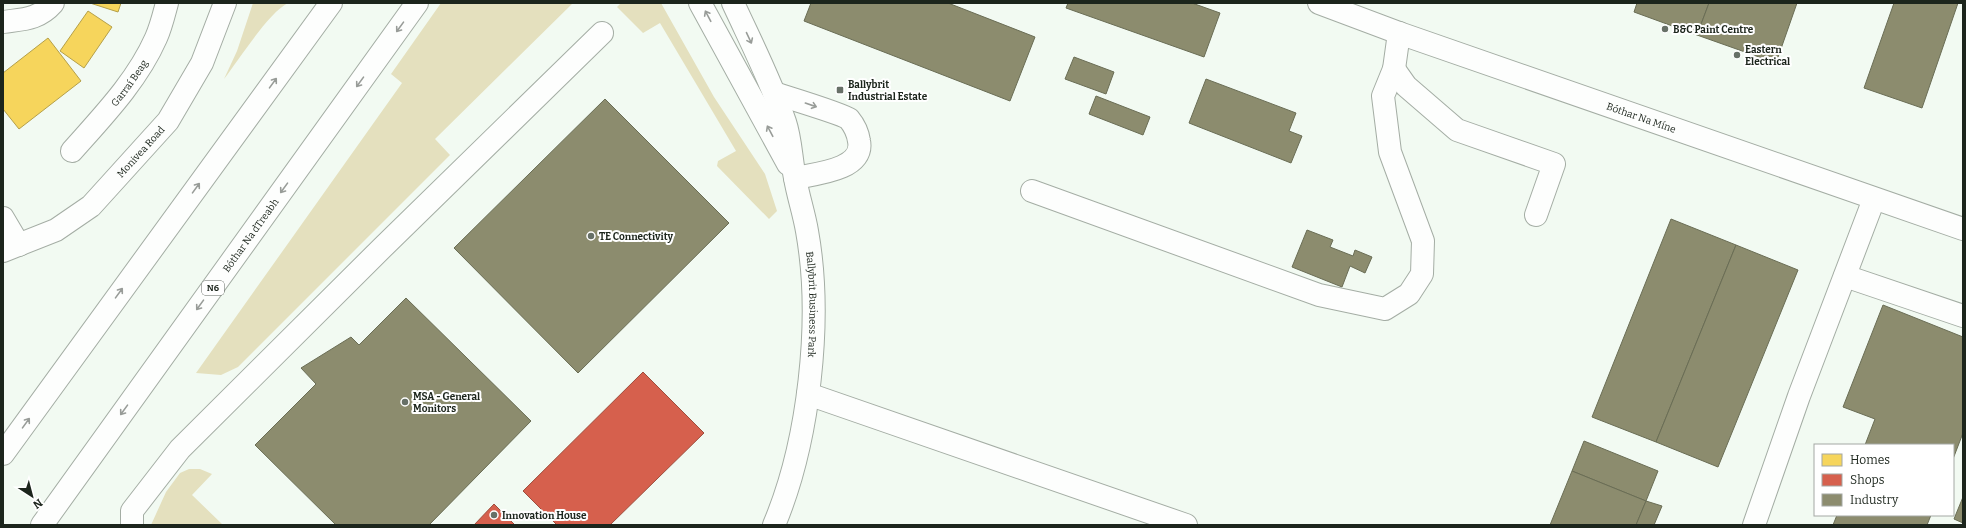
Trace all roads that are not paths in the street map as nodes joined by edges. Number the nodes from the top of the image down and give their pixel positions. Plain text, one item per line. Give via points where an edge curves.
1 (53, 3) edge
2 (167, 3) edge
3 (225, 3) edge
4 (331, 3) edge
5 (417, 3) edge
6 (700, 3) edge
7 (733, 3) edge
8 (1320, 3) edge
9 (3, 22) edge
10 (602, 33) dead end
11 (1399, 33) junction
12 (1394, 69) junction
13 (774, 93) junction
14 (72, 151) dead end
15 (795, 178) junction
16 (1032, 191) dead end
17 (1874, 199) junction
18 (1536, 215) dead end
19 (3, 218) edge
20 (1963, 229) edge
21 (11, 248) edge
22 (1844, 276) junction
23 (1963, 316) edge
24 (808, 394) junction
25 (3, 454) edge
26 (42, 525) edge
27 (132, 525) edge
28 (774, 525) edge
29 (1186, 525) edge
30 (1754, 525) edge

1 - 9 main road via 45,12 29,19
2 - 14 main road, Garraí Beag via 157,38 140,66 112,106
3 - 21 main road, Monivea Road via 202,63 168,121 91,206 56,230
25 -> 4 main road
5 -> 26 main road, Bóthar Na dTreabh / N6
15 -> 6 main road, Ballybrit Business Park
7 -> 13 main road, Ballybrit Business Park
8 - 11 main road, Bóthar Na Míne
10 - 27 main road via 180,449 132,510
11 - 12 main road
11 - 17 main road, Bóthar Na Míne
12 - 16 main road via 1383,96 1390,152 1423,241 1422,274 1409,294 1385,309 1319,295
12 - 18 main road via 1406,86 1457,130 1554,164
13 - 15 main road, Ballybrit Business Park via 790,141
13 -> 15 main road via 848,118 857,133 860,146 854,160 840,168
15 - 24 main road, Ballybrit Business Park via 807,232 813,293
17 - 20 main road, Bóthar Na Míne
17 - 22 main road
19 - 21 main road
22 - 23 main road
22 - 30 main road
24 - 28 main road, Ballybrit Business Park via 792,469
24 - 29 main road

